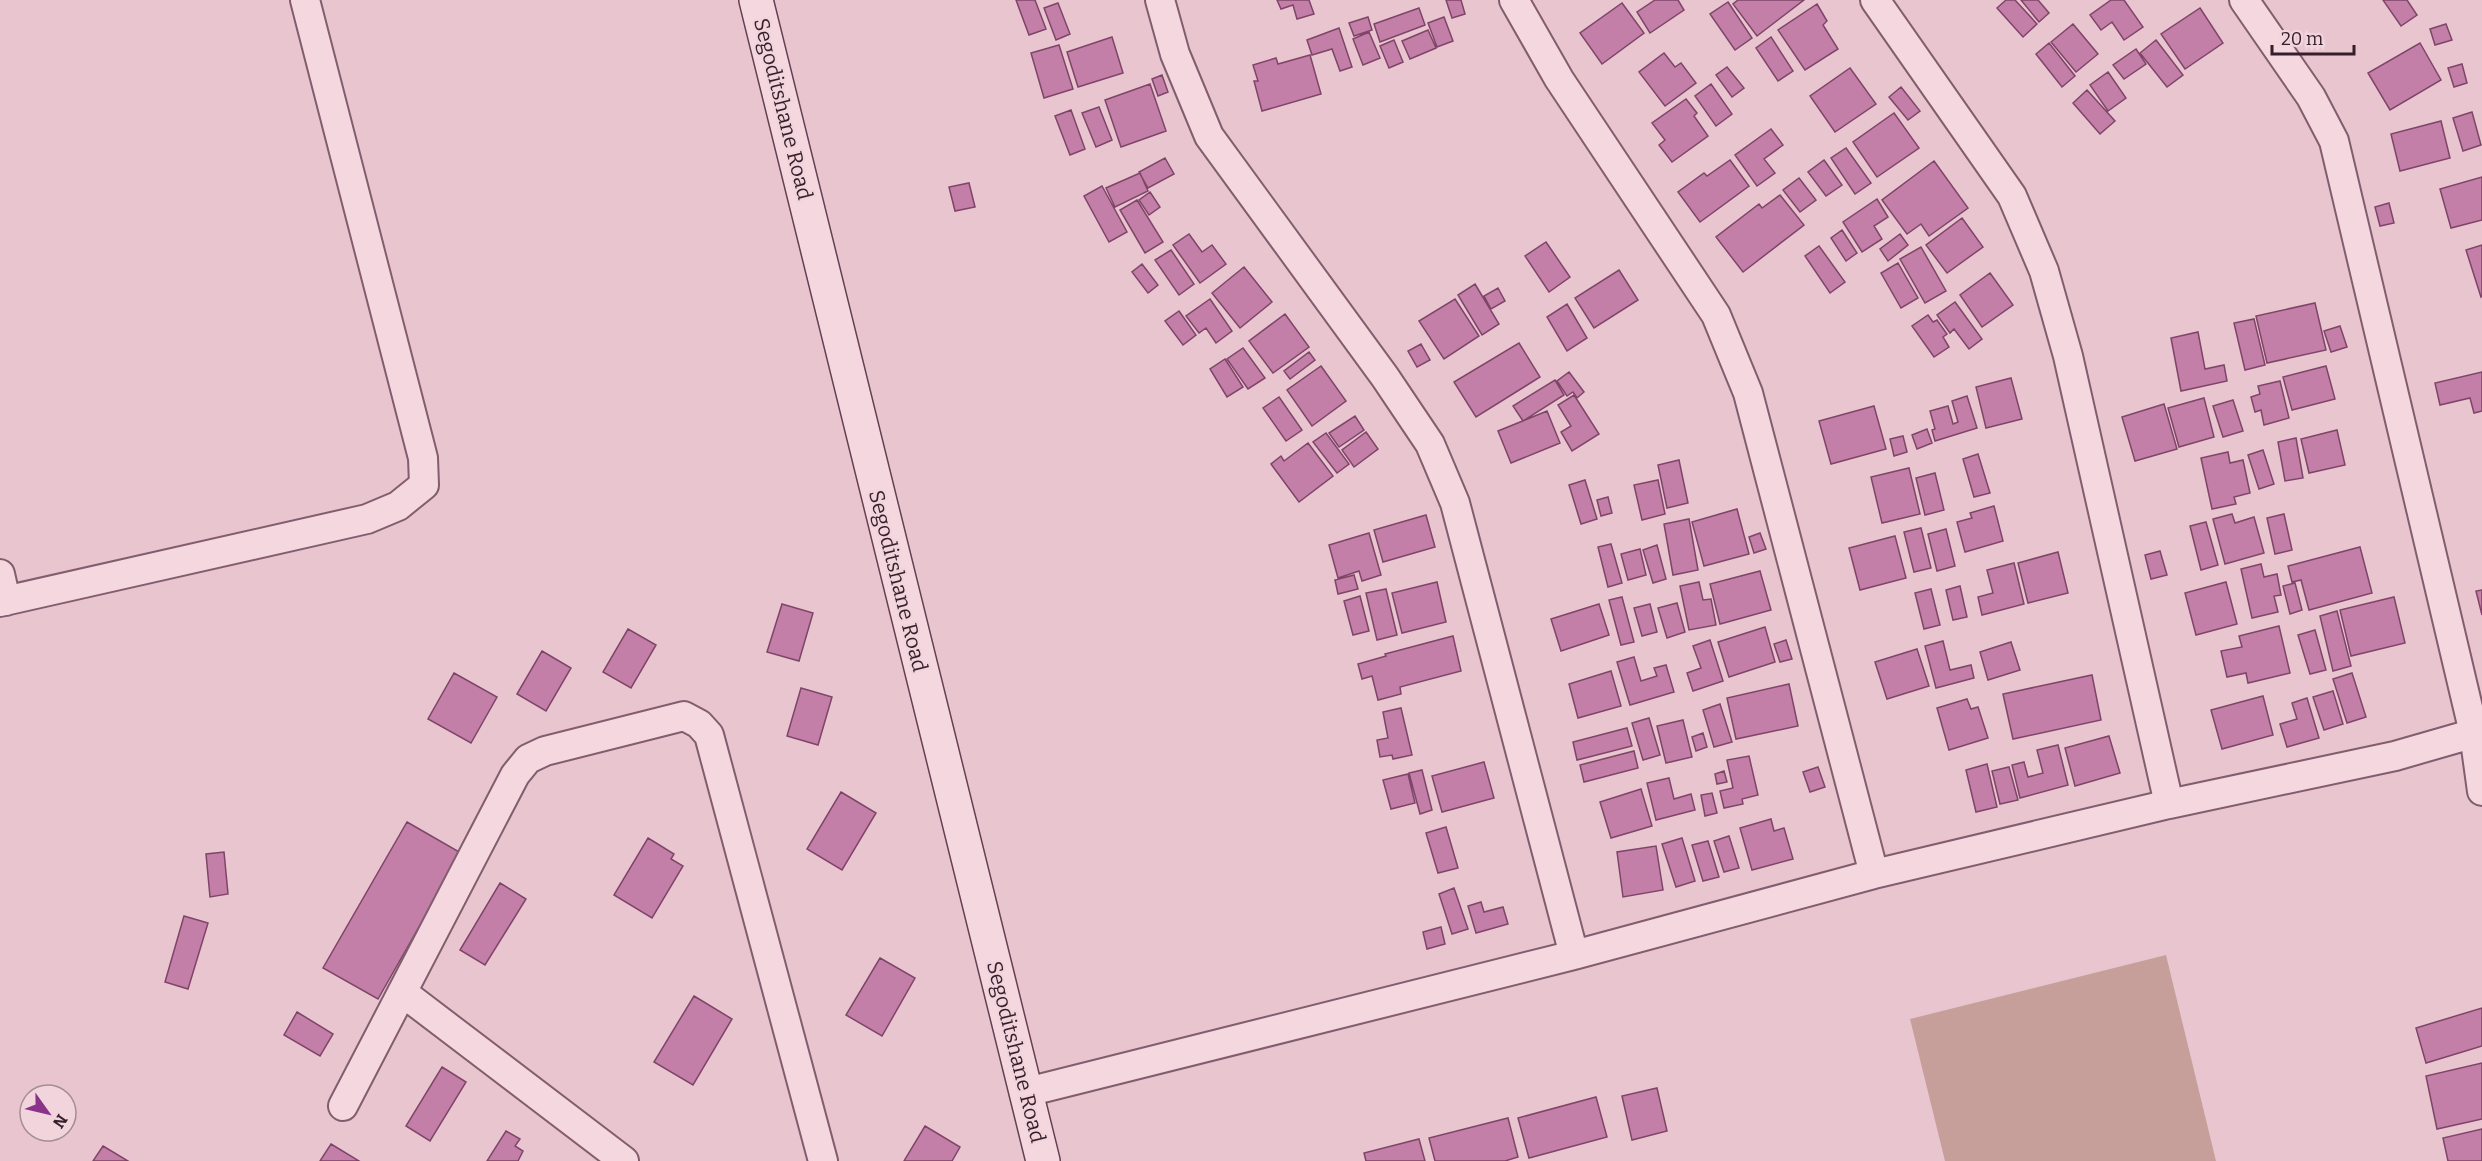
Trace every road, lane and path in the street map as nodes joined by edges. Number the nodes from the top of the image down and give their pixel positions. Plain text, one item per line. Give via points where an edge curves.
1 (305, 0) edge
2 (756, 0) edge
3 (1160, 0) edge
4 (1514, 0) edge
5 (1875, 0) edge
6 (2244, 0) edge
7 (2, 592) edge
8 (2478, 732) edge
9 (2482, 791) edge
10 (2169, 804) junction
11 (1874, 874) junction
12 (1574, 955) junction
13 (402, 992) junction
14 (1027, 1092) junction
15 (343, 1106) dead end
16 (624, 1161) edge
17 (823, 1161) edge
18 (1043, 1161) edge

1 - 7 street via 423,458 424,485 398,506 367,519
2 - 14 street, Segoditshane Road
3 - 12 street via 1175,54 1209,136 1430,444 1455,503
4 - 11 street via 1559,79 1716,315 1728,344 1748,393
5 - 10 street via 2012,196 2044,271 2068,356
6 - 8 street via 2312,97 2334,141
8 - 9 street
8 - 10 street via 2395,756
10 - 11 street
11 - 12 street
12 - 14 street
13 - 15 street
13 - 16 street
13 - 17 street via 515,775 528,759 544,751 684,716 692,719 709,735
14 - 18 street, Segoditshane Road

